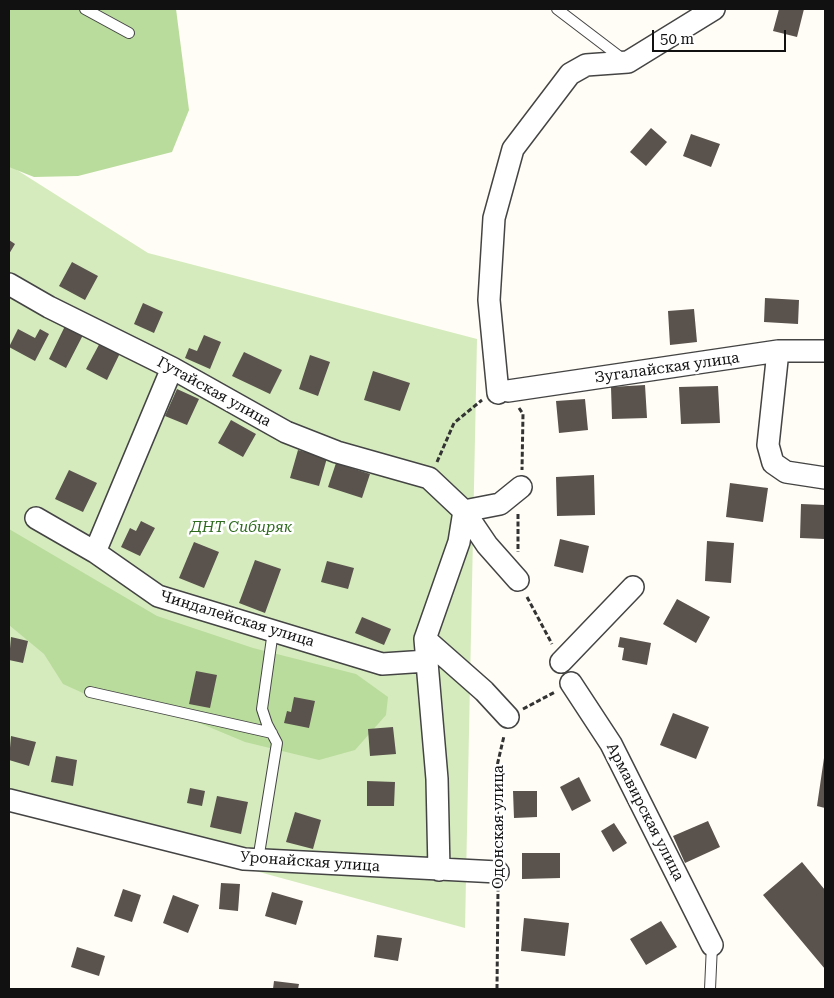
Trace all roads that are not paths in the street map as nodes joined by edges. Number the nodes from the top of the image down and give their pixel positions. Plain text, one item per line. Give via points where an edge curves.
1 (85, 9) edge
2 (557, 9) edge
3 (714, 9) edge
4 (129, 33) dead end
5 (628, 62) junction
6 (9, 284) edge
7 (778, 351) junction
8 (825, 351) edge
9 (172, 368) junction
10 (825, 478) edge
11 (521, 487) road end
12 (464, 511) junction
13 (36, 518) dead end
14 (95, 552) junction
15 (518, 580) road end
16 (633, 587) dead end
17 (273, 631) junction
18 (425, 639) junction
19 (427, 661) junction
20 (561, 662) road end
21 (571, 684) road end
22 (90, 692) dead end
23 (508, 717) road end
24 (272, 733) junction
25 (9, 800) edge
26 (258, 860) junction
27 (439, 870) junction
28 (498, 872) road end
29 (712, 945) joint
30 (710, 989) edge

1 - 4 lane
2 - 5 lane
3 - 5 street
5 - 7 street, Зугалайская улица via 586,65 570,74 513,149 494,218 489,300 503,392
6 - 9 street, Гутайская улица
7 - 8 street, Зугалайская улица
7 - 10 street via 768,445 773,463 786,472
9 - 12 street, Гутайская улица via 286,432 336,452 429,478
9 - 14 street
11 - 12 street via 500,504
12 - 15 street via 488,546
12 - 18 street via 459,542
13 - 14 street, Чиндалейская улица
14 - 17 street, Чиндалейская улица via 158,596
16 - 20 street
17 - 19 street, Чиндалейская улица via 382,664
17 - 24 lane via 262,709
18 - 19 street
18 - 23 street via 484,691
19 - 27 street via 437,779
21 - 29 street, Армавирская улица via 611,744
22 - 24 lane
24 - 26 lane via 277,743
25 - 26 street, Уронайская улица
26 - 27 street, Уронайская улица
27 - 28 street, Уронайская улица
29 - 30 lane

